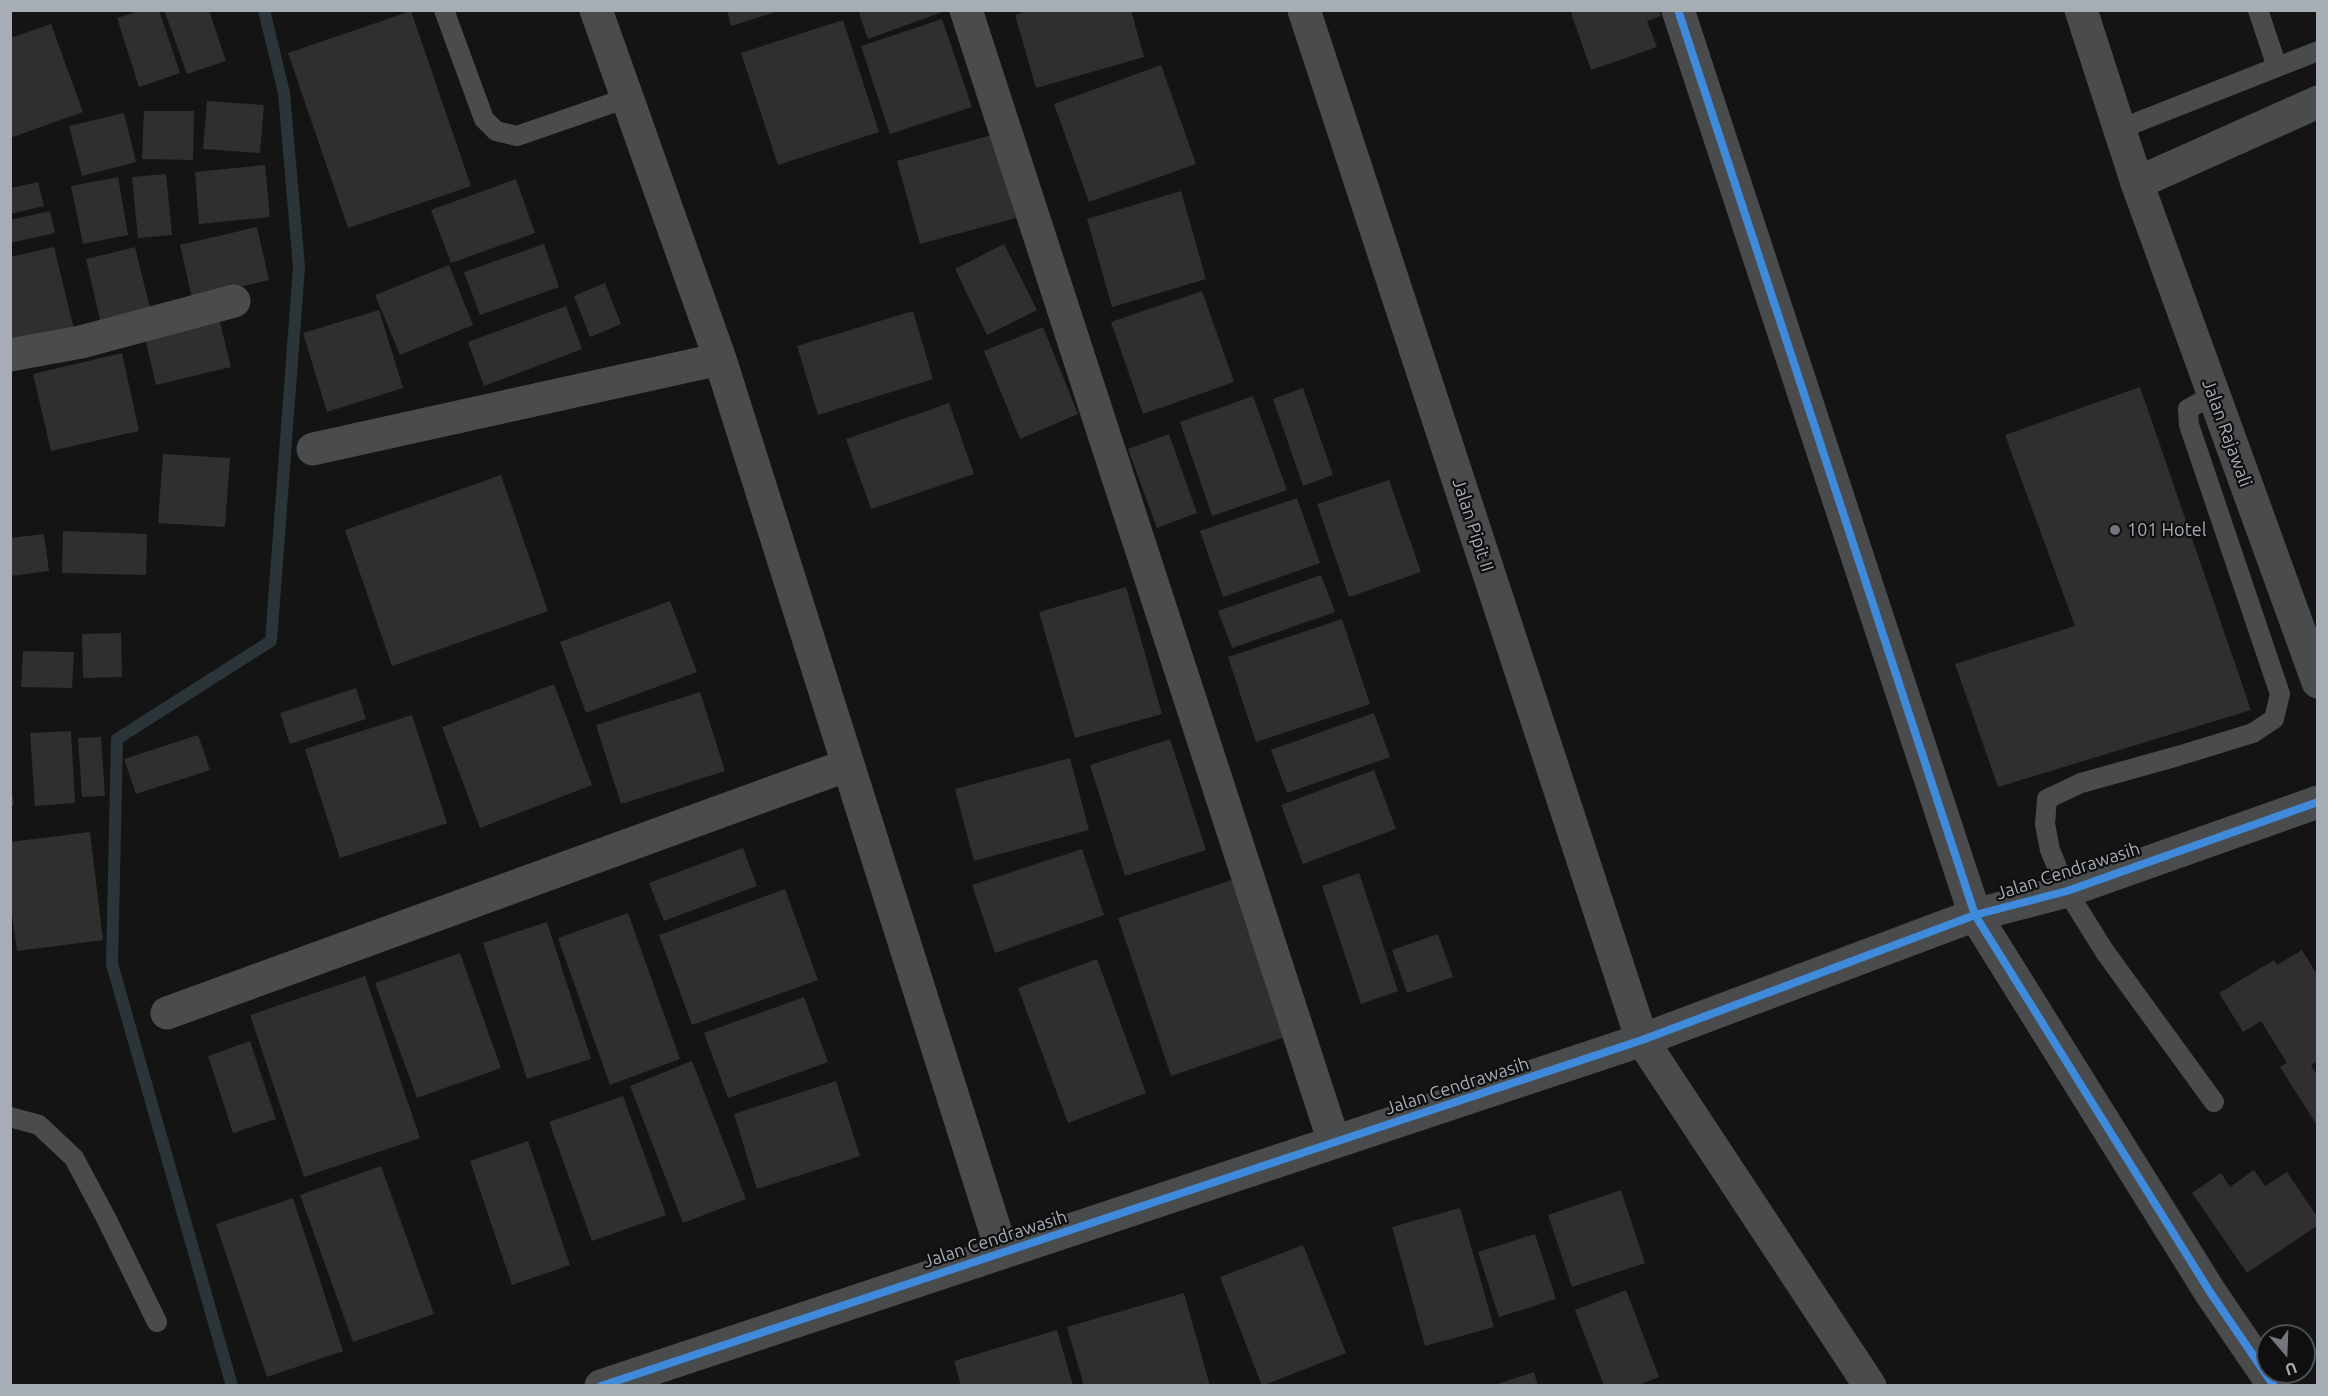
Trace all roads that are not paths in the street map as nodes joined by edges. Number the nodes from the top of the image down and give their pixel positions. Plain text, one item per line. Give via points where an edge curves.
1 (444, 10) edge
2 (596, 10) edge
3 (966, 10) edge
4 (1304, 10) edge
5 (1678, 10) edge
6 (2080, 10) edge
7 (2258, 10) edge
8 (2318, 51) edge
9 (2277, 67) junction
10 (627, 98) junction
11 (2318, 102) edge
12 (2120, 129) junction
13 (2138, 183) junction
14 (234, 301) dead end
15 (10, 355) edge
16 (720, 359) junction
17 (2213, 395) junction
18 (313, 449) dead end
19 (2308, 626) edge
20 (2318, 682) edge
21 (848, 765) junction
22 (2318, 802) edge
23 (2067, 891) junction
24 (1975, 915) junction
25 (166, 1013) dead end
26 (1642, 1040) junction
27 (2214, 1102) dead end
28 (10, 1118) edge
29 (1334, 1142) junction
30 (1002, 1252) junction
31 (157, 1322) dead end
32 (1863, 1384) edge
33 (601, 1386) edge
34 (2274, 1386) edge

1 - 10 lane via 484,119 496,130 517,136
2 - 10 street
3 - 29 street
4 - 26 street, Jalan Pipit II
5 - 24 street
6 - 12 street, Jalan Rajawali
7 - 9 lane
8 - 9 lane
9 - 12 lane
10 - 16 street
11 - 13 street
12 - 13 street, Jalan Rajawali
13 - 17 street, Jalan Rajawali
14 - 15 street via 81,342
16 - 18 street
16 - 21 street
17 - 19 street, Jalan Rajawali
17 - 23 lane via 2188,410 2188,425 2280,694 2274,719 2253,733 2081,783 2047,799 2045,824 2050,850
19 - 20 street, Jalan Rajawali
21 - 25 street
21 - 30 street
22 - 23 street, Jalan Cendrawasih
23 - 24 street, Jalan Cendrawasih
23 - 27 lane via 2105,952
24 - 26 street, Jalan Cendrawasih
24 - 34 street via 2210,1292
26 - 29 street, Jalan Cendrawasih
26 - 32 street, Jalan Pipit II
28 - 31 lane via 39,1125 74,1158
29 - 30 street, Jalan Cendrawasih
30 - 33 street, Jalan Cendrawasih

